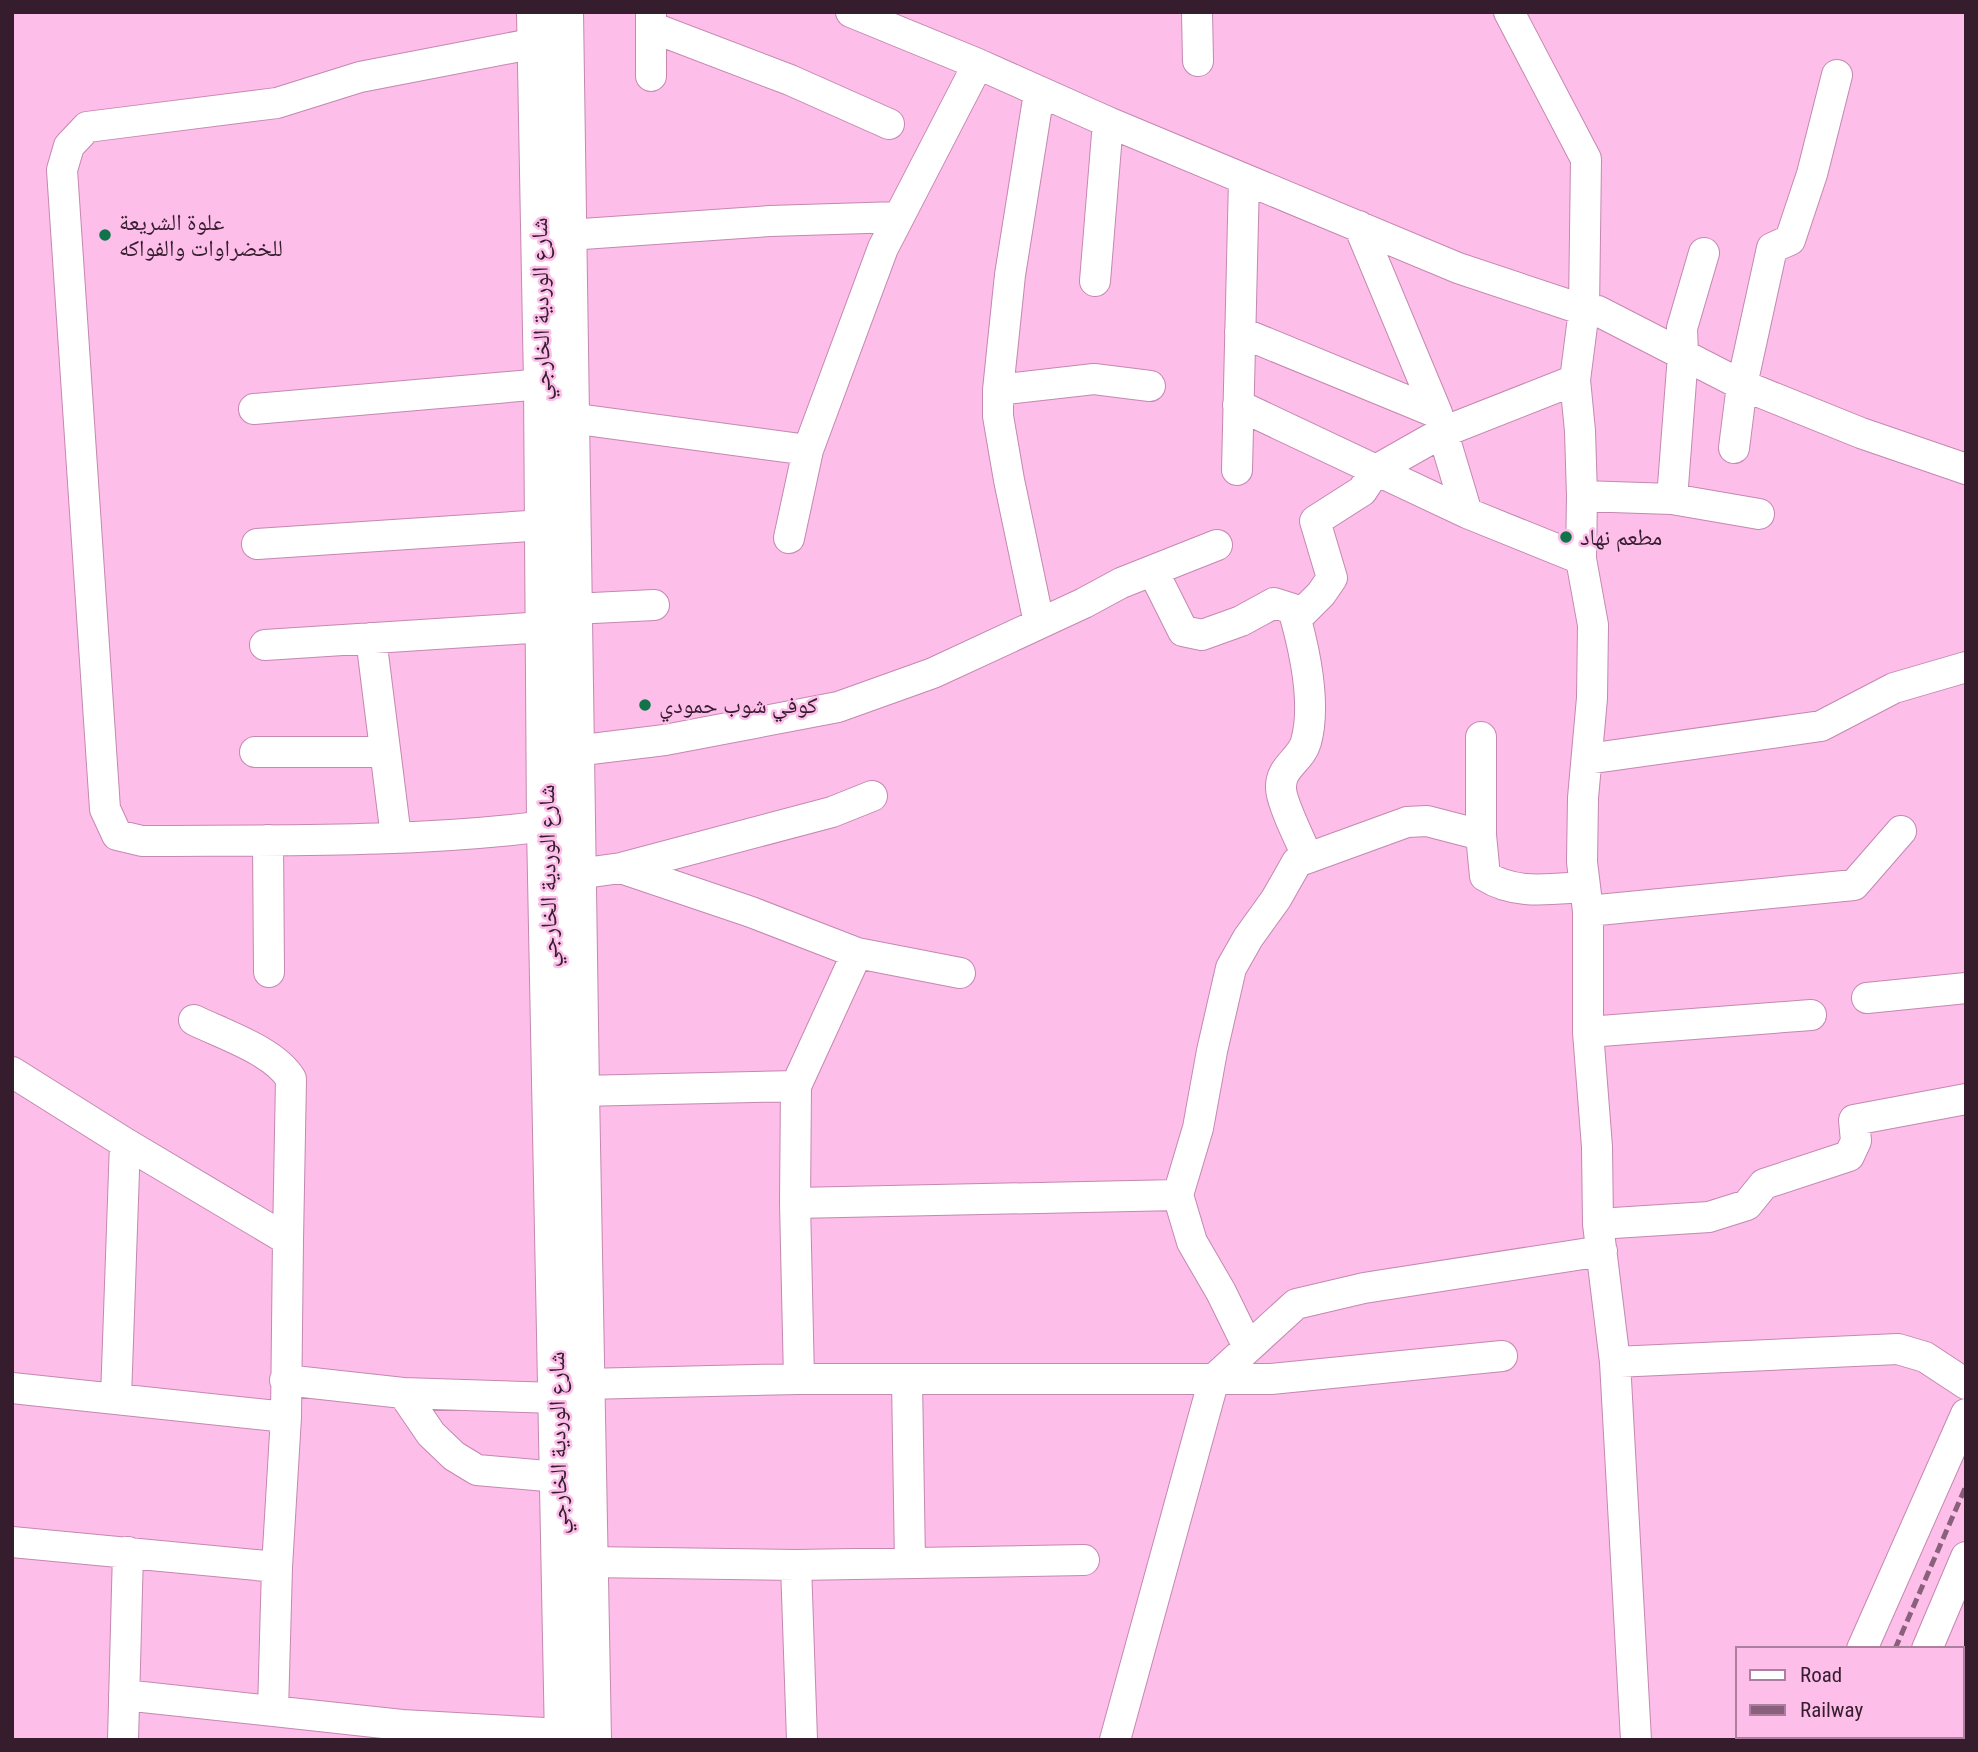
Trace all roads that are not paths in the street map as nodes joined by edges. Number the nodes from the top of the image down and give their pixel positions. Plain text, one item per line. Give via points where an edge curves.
1 (564, 12) edge
2 (851, 12) edge
3 (1197, 12) edge
4 (1509, 12) edge
5 (651, 20) edge
6 (536, 27) edge
7 (1198, 61) dead end
8 (978, 64) junction
9 (1837, 75) dead end
10 (651, 76) dead end
11 (1040, 93) junction
12 (1108, 122) junction
13 (889, 124) dead end
14 (1244, 178) junction
15 (900, 217) junction
16 (1359, 226) junction
17 (568, 236) junction
18 (1704, 253) dead end
19 (1094, 281) dead end
20 (1584, 310) junction
21 (1240, 332) junction
22 (1683, 355) junction
23 (1575, 380) junction
24 (543, 384) junction
25 (1742, 385) junction
26 (1150, 386) dead end
27 (998, 390) junction
28 (1238, 405) junction
29 (254, 410) dead end
30 (570, 418) junction
31 (1440, 422) junction
32 (1734, 448) dead end
33 (808, 450) junction
34 (1966, 469) edge
35 (1237, 470) dead end
36 (1376, 470) junction
37 (1582, 496) junction
38 (1672, 499) junction
39 (1467, 513) junction
40 (1759, 514) dead end
41 (544, 525) junction
42 (789, 538) dead end
43 (257, 544) dead end
44 (1217, 545) dead end
45 (1581, 559) junction
46 (1153, 571) junction
47 (654, 605) dead end
48 (559, 618) junction
49 (1296, 618) junction
50 (1039, 623) junction
51 (372, 638) junction
52 (265, 645) dead end
53 (1966, 667) edge
54 (1481, 737) dead end
55 (575, 751) junction
56 (255, 752) dead end
57 (385, 752) junction
58 (1587, 759) junction
59 (872, 796) dead end
60 (547, 826) junction
61 (1901, 831) dead end
62 (1481, 835) junction
63 (396, 837) junction
64 (268, 840) junction
65 (1308, 858) junction
66 (621, 868) junction
67 (577, 874) junction
68 (1586, 899) junction
69 (858, 953) junction
70 (269, 972) dead end
71 (960, 973) dead end
72 (1966, 988) edge
73 (1867, 998) dead end
74 (1811, 1016) dead end
75 (194, 1020) dead end
76 (1588, 1032) junction
77 (12, 1072) edge
78 (796, 1086) junction
79 (580, 1091) junction
80 (1966, 1099) edge
81 (125, 1143) junction
82 (1178, 1195) junction
83 (795, 1203) junction
84 (568, 1206) junction
85 (1600, 1238) junction
86 (288, 1240) junction
87 (1248, 1347) junction
88 (1502, 1356) dead end
89 (1615, 1362) junction
90 (799, 1378) junction
91 (1214, 1379) junction
92 (285, 1380) junction
93 (907, 1380) junction
94 (1966, 1384) edge
95 (12, 1388) edge
96 (571, 1391) junction
97 (403, 1393) junction
98 (116, 1398) junction
99 (1966, 1413) edge
100 (286, 1417) junction
101 (558, 1477) junction
102 (12, 1542) edge
103 (128, 1552) junction
104 (1966, 1557) edge
105 (1084, 1560) dead end
106 (588, 1562) junction
107 (909, 1563) junction
108 (796, 1565) junction
109 (276, 1567) junction
110 (1864, 1647) edge
111 (1928, 1647) edge
112 (124, 1695) junction
113 (273, 1711) junction
114 (402, 1732) edge
115 (573, 1738) edge
116 (123, 1740) edge
117 (802, 1740) edge
118 (1115, 1740) edge
119 (1636, 1740) edge

1 - 17 main road, شارع الوردية الخارجي
2 - 8 street
3 - 7 street
4 - 20 street via 1586,159
5 - 10 street
5 - 13 street
6 - 24 main road, شارع الوردية الخارجي
6 - 64 street via 277,103 87,127 69,146 62,170 106,809 117,835 142,841
8 - 11 street
8 - 15 street
9 - 25 street via 1790,240 1772,248
11 - 12 street
11 - 27 street via 1010,275
12 - 14 street
12 - 19 street
14 - 16 street
14 - 21 street
15 - 17 street
15 - 33 street via 883,248
16 - 20 street via 1458,268
16 - 31 street
17 - 30 main road, شارع الوردية الخارجي
18 - 22 street via 1682,328
20 - 22 street via 1598,312
20 - 23 street
21 - 28 street
21 - 31 street
22 - 25 street
22 - 38 street
23 - 31 street
23 - 37 street
24 - 29 street
24 - 41 main road, شارع الوردية الخارجي
25 - 32 street
25 - 34 street
26 - 27 street via 1094,379
27 - 50 street via 1009,480
28 - 35 street
28 - 36 street
30 - 33 street
30 - 48 main road, شارع الوردية الخارجي
31 - 36 street
31 - 39 street
33 - 42 street
36 - 39 street
36 - 49 street via 1362,491 1315,521 1332,579
37 - 38 street
37 - 45 street
38 - 40 street
39 - 45 street
41 - 43 street
41 - 48 main road, شارع الوردية الخارجي
44 - 46 street
45 - 58 street via 1593,625
46 - 49 street via 1183,631 1202,635 1274,603 1293,609
46 - 50 street
47 - 48 street
48 - 51 street
48 - 55 main road, شارع الوردية الخارجي
48 - 60 main road, شارع الوردية الخارجي
49 - 65 street via 1306,654 1308,721 1305,744 1283,773 1280,790
50 - 55 street via 933,673 838,707 665,740
51 - 52 street
51 - 57 street
53 - 58 street via 1894,688 1821,726
54 - 62 street
55 - 67 main road, شارع الوردية الخارجي
56 - 57 street
57 - 63 street
58 - 68 street via 1583,798
59 - 66 street via 832,812
60 - 63 street
60 - 84 main road, شارع الوردية الخارجي
61 - 68 street via 1854,885
62 - 65 street via 1427,821 1407,822
62 - 68 street via 1485,876 1499,885
63 - 64 street
64 - 70 street
65 - 82 street via 1297,862 1231,968 1198,1128
66 - 67 street
66 - 69 street
67 - 79 main road, شارع الوردية الخارجي
68 - 76 street
69 - 71 street
69 - 78 street
72 - 73 street
74 - 76 street
75 - 86 street via 270,1057 284,1067 290,1079
76 - 85 street
77 - 81 street
78 - 79 street
78 - 83 street
79 - 84 main road, شارع الوردية الخارجي
80 - 85 street via 1854,1120 1856,1141 1849,1156 1764,1184 1747,1205
81 - 86 street
81 - 98 street
82 - 83 street
82 - 87 street via 1192,1242
83 - 90 street
84 - 96 main road, شارع الوردية الخارجي
85 - 87 street via 1296,1304
85 - 89 street
86 - 92 street
87 - 91 street
88 - 91 street via 1271,1379
89 - 94 street via 1898,1349 1925,1357
89 - 119 street
90 - 93 street
90 - 96 street
91 - 93 street
91 - 118 street
92 - 97 street
92 - 100 street
93 - 107 street
95 - 98 street
96 - 97 street
96 - 101 main road, شارع الوردية الخارجي
96 - 106 main road, شارع الوردية الخارجي
97 - 101 street via 431,1434 477,1470
98 - 100 street
99 - 110 street
100 - 109 street
101 - 115 main road, شارع الوردية الخارجي
102 - 103 street
103 - 109 street
103 - 112 street
104 - 111 street
105 - 107 street
106 - 108 street
106 - 115 main road, شارع الوردية الخارجي
107 - 108 street
108 - 117 street
109 - 113 street
112 - 113 street
112 - 116 street
113 - 114 street
114 - 115 street

